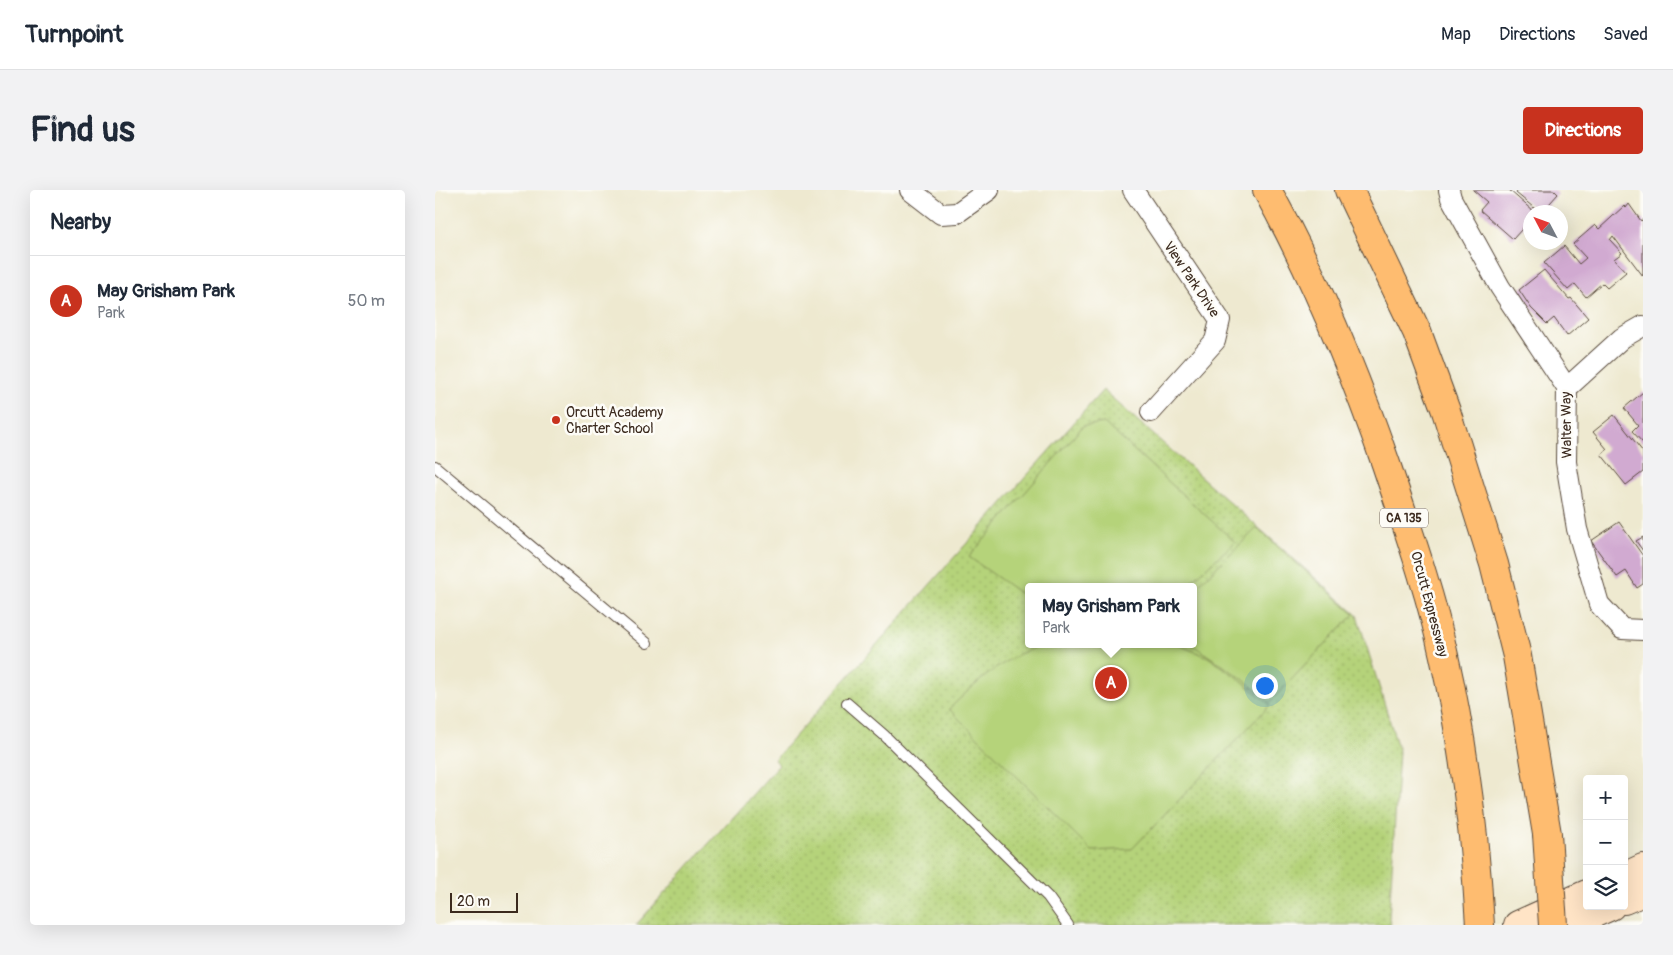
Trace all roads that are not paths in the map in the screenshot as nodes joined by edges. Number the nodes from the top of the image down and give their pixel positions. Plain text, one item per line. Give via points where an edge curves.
1 (910, 190) edge
2 (989, 190) edge
3 (1133, 190) edge
4 (1267, 190) edge
5 (1349, 190) edge
6 (1449, 190) edge
7 (1643, 326) edge
8 (1567, 388) junction
9 (1151, 412) dead end
10 (435, 466) edge
11 (1643, 630) edge
12 (647, 644) dead end
13 (847, 703) dead end
14 (1643, 868) edge
15 (1628, 875) edge
16 (1643, 892) edge
17 (1583, 896) edge
18 (1628, 898) edge
19 (1602, 910) edge
20 (1068, 925) edge
21 (1479, 925) edge
22 (1517, 925) edge
23 (1553, 925) edge
24 (1569, 925) edge

1 - 2 street via 941,214 957,213
3 - 9 street, View Park Drive via 1221,320 1215,341
4 - 21 highway, Orcutt Expressway / CA 135 via 1295,240 1358,383 1413,542 1444,655 1463,755 1477,865
5 - 23 highway, bridge via 1417,332 1446,411 1494,564 1517,656 1547,834
6 - 8 street, Walter Way via 1500,287
7 - 8 street via 1622,338
8 - 11 street, Walter Way via 1565,462 1577,529 1599,604 1622,629
10 - 12 lane
13 - 20 lane via 884,735 1048,897
14 - 15 main road
16 - 18 main road
17 - 22 main road
19 - 24 main road

